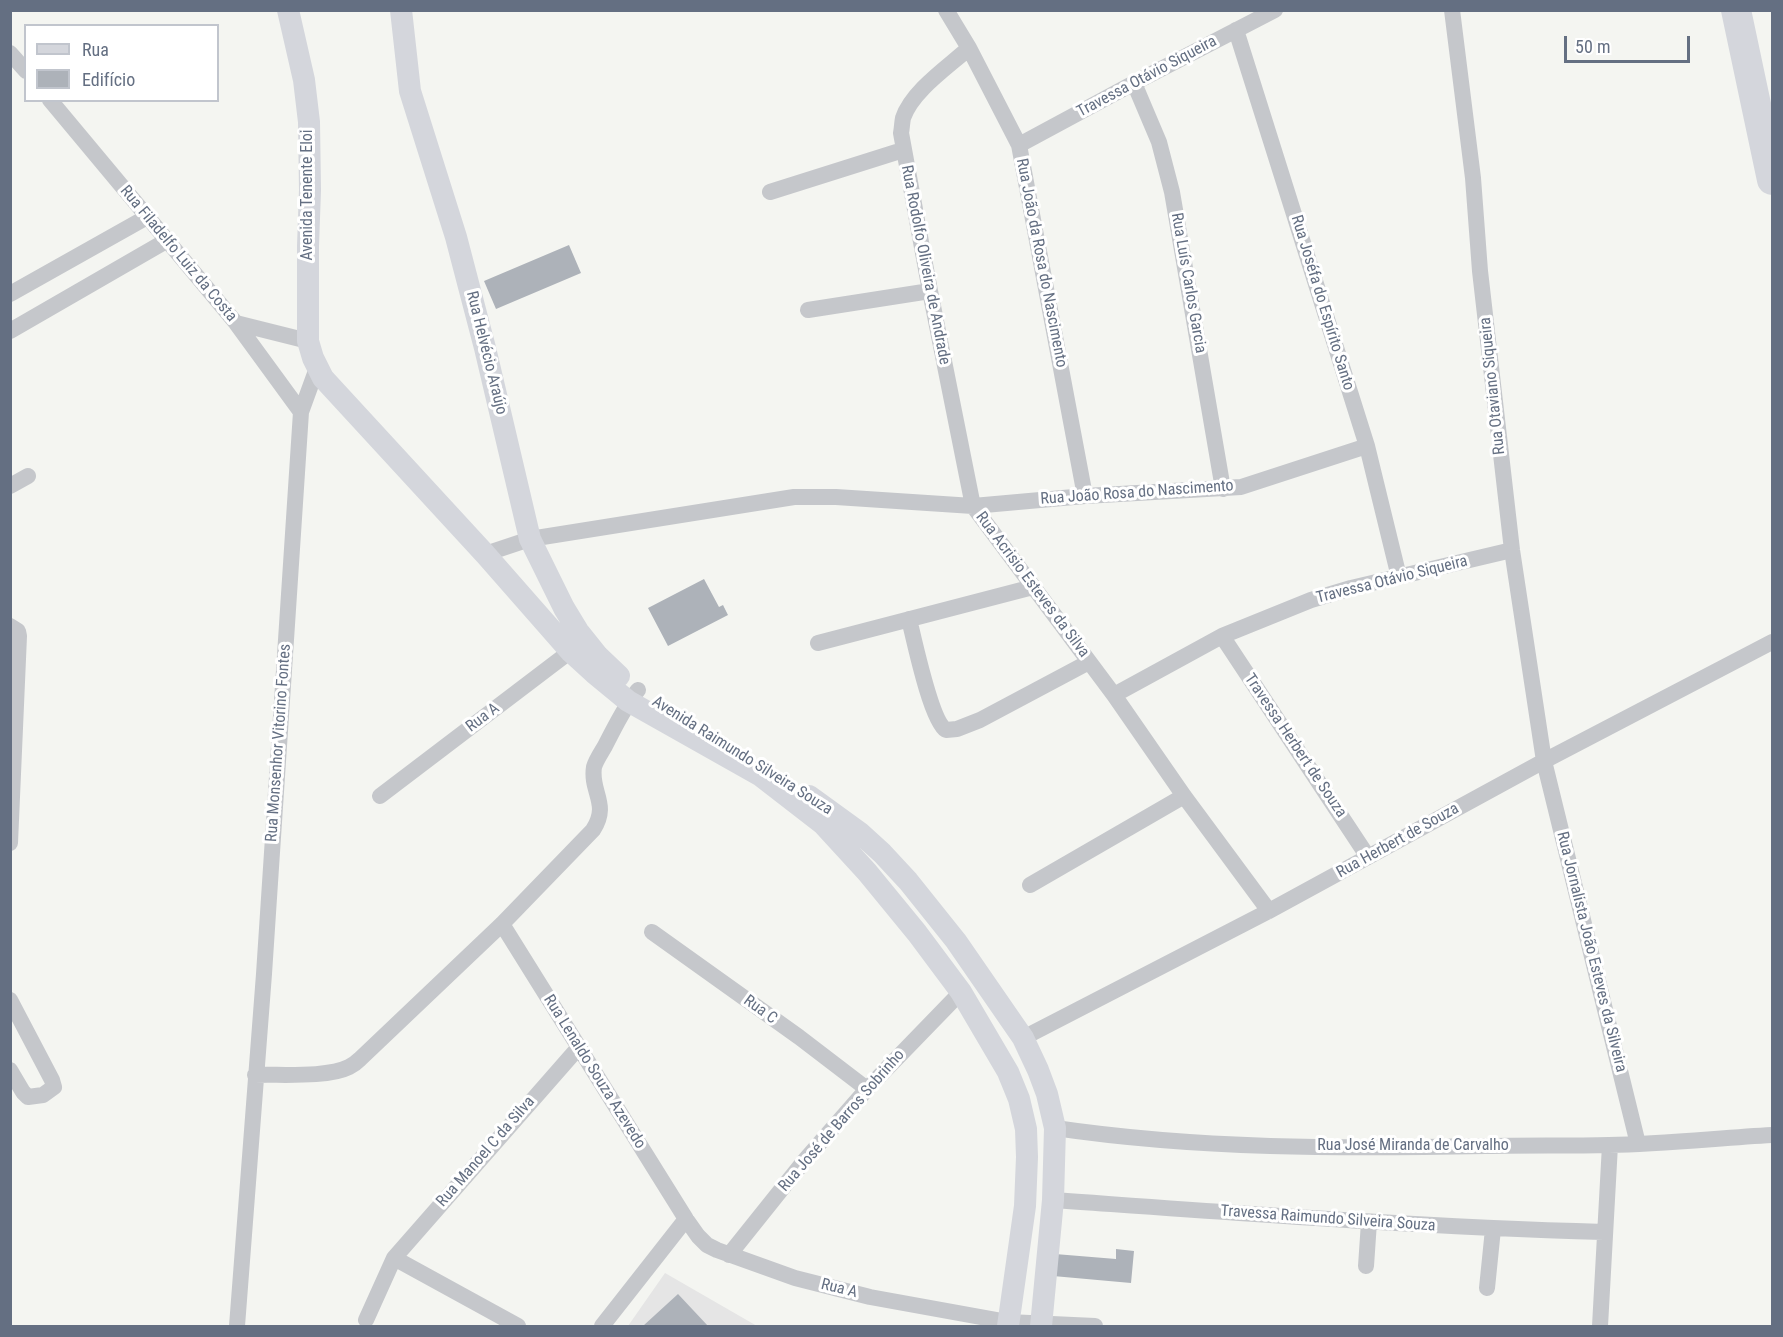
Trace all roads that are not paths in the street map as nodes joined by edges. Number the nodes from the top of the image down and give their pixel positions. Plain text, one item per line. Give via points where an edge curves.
1 (288, 10) edge
2 (401, 10) edge
3 (946, 10) edge
4 (1275, 10) edge
5 (1452, 10) edge
6 (1736, 10) edge
7 (1236, 30) junction
8 (969, 48) junction
9 (10, 53) edge
10 (24, 69) edge
11 (1134, 83) junction
12 (52, 102) edge
13 (1019, 145) junction
14 (903, 150) junction
15 (1773, 180) edge
16 (770, 192) dead end
17 (147, 217) junction
18 (166, 241) junction
19 (930, 291) junction
20 (10, 294) edge
21 (808, 310) dead end
22 (236, 323) junction
23 (10, 331) edge
24 (308, 341) junction
25 (320, 373) junction
26 (301, 412) junction
27 (1367, 446) junction
28 (28, 476) dead end
29 (10, 486) edge
30 (1223, 489) junction
31 (1085, 496) junction
32 (973, 506) junction
33 (530, 539) junction
34 (1512, 550) junction
35 (485, 554) junction
36 (544, 571) junction
37 (1399, 578) junction
38 (1033, 587) junction
39 (517, 590) junction
40 (909, 619) junction
41 (10, 626) edge
42 (1222, 636) junction
43 (1773, 642) edge
44 (818, 643) dead end
45 (578, 646) junction
46 (1089, 662) junction
47 (617, 675) joint
48 (1114, 695) junction
49 (633, 696) junction
50 (1544, 760) junction
51 (380, 796) dead end
52 (1184, 796) junction
53 (10, 843) edge
54 (1368, 857) junction
55 (1030, 885) dead end
56 (1269, 911) junction
57 (502, 924) junction
58 (652, 932) dead end
59 (961, 992) junction
60 (10, 1000) edge
61 (1023, 1038) junction
62 (579, 1047) junction
63 (10, 1070) edge
64 (255, 1075) junction
65 (867, 1089) junction
66 (1055, 1128) junction
67 (1773, 1135) edge
68 (1638, 1143) junction
69 (1610, 1145) junction
70 (1053, 1200) junction
71 (686, 1219) junction
72 (1369, 1222) junction
73 (1493, 1229) junction
74 (1604, 1232) junction
75 (729, 1255) junction
76 (394, 1258) junction
77 (1366, 1266) dead end
78 (1487, 1288) dead end
79 (366, 1320) dead end
80 (1008, 1324) edge
81 (1041, 1324) edge
82 (237, 1326) edge
83 (518, 1326) edge
84 (602, 1326) edge
85 (1095, 1326) edge
86 (1600, 1326) edge

1 - 24 street, Avenida Tenente Eloi via 309,122
2 - 33 street, Rua Helvécio Araújo via 410,91 462,259
3 - 8 street, Rua João da Rosa do Nascimento
4 - 7 street, Travessa Otávio Siqueira
5 - 34 street, Rua Otaviano Siqueira
6 - 15 highway
7 - 11 street, Travessa Otávio Siqueira
7 - 27 street, Rua Joséfa do Espírito Santo
8 - 13 street, Rua João da Rosa do Nascimento
8 - 14 street, Rua Rodolfo Oliveira de Andrade via 924,88 907,110 901,133
9 - 10 street
11 - 13 street, Travessa Otávio Siqueira
11 - 30 street, Rua Luís Carlos Garcia via 1160,142 1172,192
12 - 17 street, Rua Filadelfo Luiz da Costa
13 - 31 street, Rua João da Rosa do Nascimento
14 - 16 street
14 - 19 street, Rua Rodolfo Oliveira de Andrade
17 - 18 street, Rua Filadelfo Luiz da Costa
17 - 20 street
18 - 22 street, Rua Filadelfo Luiz da Costa
18 - 23 street
19 - 21 street
19 - 32 street, Rua Rodolfo Oliveira de Andrade
22 - 24 street
22 - 26 street, Rua Filadelfo Luiz da Costa
24 - 25 street, Avenida Tenente Eloi
25 - 26 street, Rua Monsenhor Vitorino Fontes
25 - 35 street, Avenida Raimundo Silveira Souza
26 - 64 street, Rua Monsenhor Vitorino Fontes
27 - 30 street, Rua João Rosa do Nascimento
27 - 37 street, Rua Joséfa do Espírito Santo
28 - 29 street
30 - 31 street, Rua João Rosa do Nascimento
31 - 32 street, Rua João Rosa do Nascimento
32 - 33 street, Rua Acrisio Esteves da Silva via 794,497
32 - 38 street, Rua Acrisio Esteves da Silva
33 - 35 street, Rua Acrisio Esteves da Silva
33 - 36 street, Rua Helvécio Araújo
34 - 37 street, Travessa Otávio Siqueira
34 - 50 street, Rua Otaviano Siqueira
35 - 39 street, Avenida Raimundo Silveira Souza
36 - 39 street
36 - 45 street, Rua Helvécio Araújo
37 - 42 street, Travessa Otávio Siqueira via 1311,600
38 - 40 street
38 - 46 street, Rua Acrisio Esteves da Silva
39 - 45 street, Avenida Raimundo Silveira Souza
40 - 44 street
40 - 46 street via 932,704 946,730 980,720
41 - 53 street via 20,636
42 - 48 street, Travessa Otávio Siqueira
42 - 54 street, Travessa Herbert de Souza
43 - 50 street, Rua Herbert de Souza
45 - 47 street, Rua Helvécio Araújo via 598,656
45 - 49 street, Avenida Raimundo Silveira Souza
45 - 51 street, Rua A
46 - 48 street, Rua Acrisio Esteves da Silva
47 - 49 street, Avenida Raimundo Silveira Souza
48 - 52 street, Rua Acrisio Esteves da Silva
49 - 57 street, Avenida Raimundo Silveira Souza via 594,768 601,813 593,830
49 - 59 street, Avenida Raimundo Silveira Souza via 761,776 823,824 867,872
49 - 61 street, Avenida Raimundo Silveira Souza via 786,780 882,853 956,941
50 - 54 street, Rua Herbert de Souza
50 - 68 street, Rua Jornalista João Esteves da Silveira
52 - 55 street
52 - 56 street, Rua Acrisio Esteves da Silva
54 - 56 street, Rua Herbert de Souza
56 - 61 street, Rua Herbert de Souza
57 - 62 street, Rua Lenaldo Souza Azevedo
57 - 64 street via 349,1067 321,1073
58 - 65 street, Rua C
59 - 65 street, Rua José de Barros Sobrinho
59 - 80 street, Avenida Raimundo Silveira Souza via 1008,1072 1026,1129 1025,1206
60 - 63 street via 54,1087 44,1095 28,1097
61 - 66 street, Avenida Raimundo Silveira Souza via 1047,1094
62 - 71 street, Rua Lenaldo Souza Azevedo
62 - 76 street, Rua Manoel C da Silva
64 - 82 street, Rua Monsenhor Vitorino Fontes
65 - 75 street, Rua José de Barros Sobrinho
66 - 69 street, Rua José Miranda de Carvalho via 1171,1142 1283,1146
66 - 70 street, Avenida Raimundo Silveira Souza
67 - 68 street, Rua José Miranda de Carvalho
68 - 69 street, Rua José Miranda de Carvalho
69 - 74 street
70 - 72 street, Travessa Raimundo Silveira Souza
70 - 81 street, Avenida Raimundo Silveira Souza
71 - 75 street, Rua A via 707,1245
71 - 84 street
72 - 73 street, Travessa Raimundo Silveira Souza
72 - 77 street
73 - 74 street, Travessa Raimundo Silveira Souza
73 - 78 street
74 - 86 street
75 - 80 street, Rua A via 795,1278 870,1297
76 - 79 street, Rua Manoel C da Silva
76 - 83 street
80 - 81 street, Rua A
81 - 85 street, Rua A

